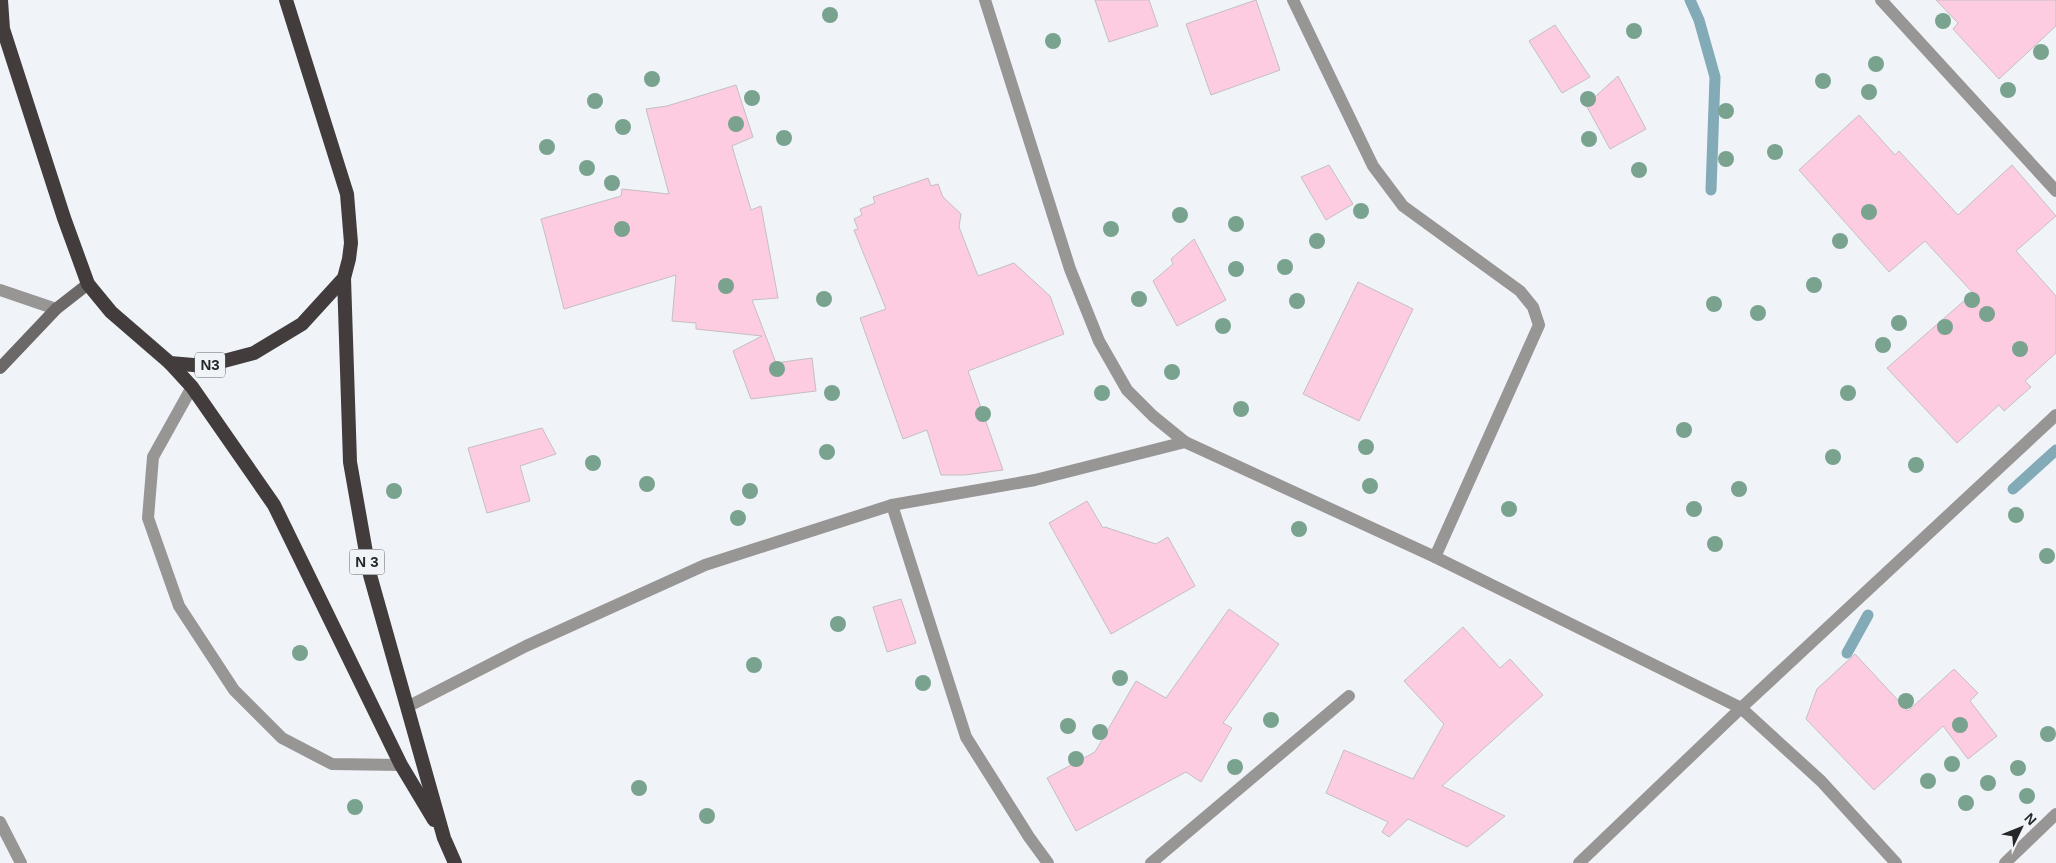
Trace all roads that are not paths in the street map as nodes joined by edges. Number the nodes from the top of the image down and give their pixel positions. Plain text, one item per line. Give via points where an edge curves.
1 (0, 0) edge
2 (286, 0) edge
3 (985, 0) edge
4 (1293, 0) edge
5 (1881, 0) edge
6 (2, 28) edge
7 (2056, 190) edge
8 (344, 278) junction
9 (88, 284) junction
10 (0, 290) edge
11 (56, 309) junction
12 (170, 363) junction
13 (0, 368) edge
14 (192, 387) junction
15 (2056, 415) edge
16 (1185, 442) junction
17 (892, 505) junction
18 (1435, 557) junction
19 (1349, 696) dead end
20 (407, 707) junction
21 (1741, 708) junction
22 (401, 765) junction
23 (2056, 814) edge
24 (0, 822) edge
25 (444, 838) junction
26 (452, 862) edge
27 (21, 863) edge
28 (1048, 863) edge
29 (1151, 863) edge
30 (1579, 863) edge
31 (1896, 863) edge
32 (2005, 863) edge

1 - 6 highway
2 - 8 highway via 347,194 350,243
3 - 16 street via 1070,269 1099,341 1127,390
4 - 18 street via 1373,166 1403,206 1520,291 1533,307 1539,325
5 - 7 street
6 - 9 highway
8 - 12 highway, N3 via 302,324 254,353 205,366
8 - 20 highway, N 3 via 350,462 370,575
9 - 11 main road
9 - 12 highway via 111,312
10 - 11 street
11 - 13 main road
12 - 14 highway
14 - 22 highway via 274,505
14 - 22 street via 153,457 148,518 180,606 234,690 282,738 332,764
15 - 21 street
16 - 17 street via 1035,480
16 - 18 street
17 - 20 street via 705,565 526,646
17 - 28 street via 966,738
18 - 21 street
19 - 29 street
20 - 25 highway, N 3
21 - 30 street
21 - 31 street via 1821,781
22 - 25 highway
23 - 32 street
24 - 27 street
25 - 26 highway

